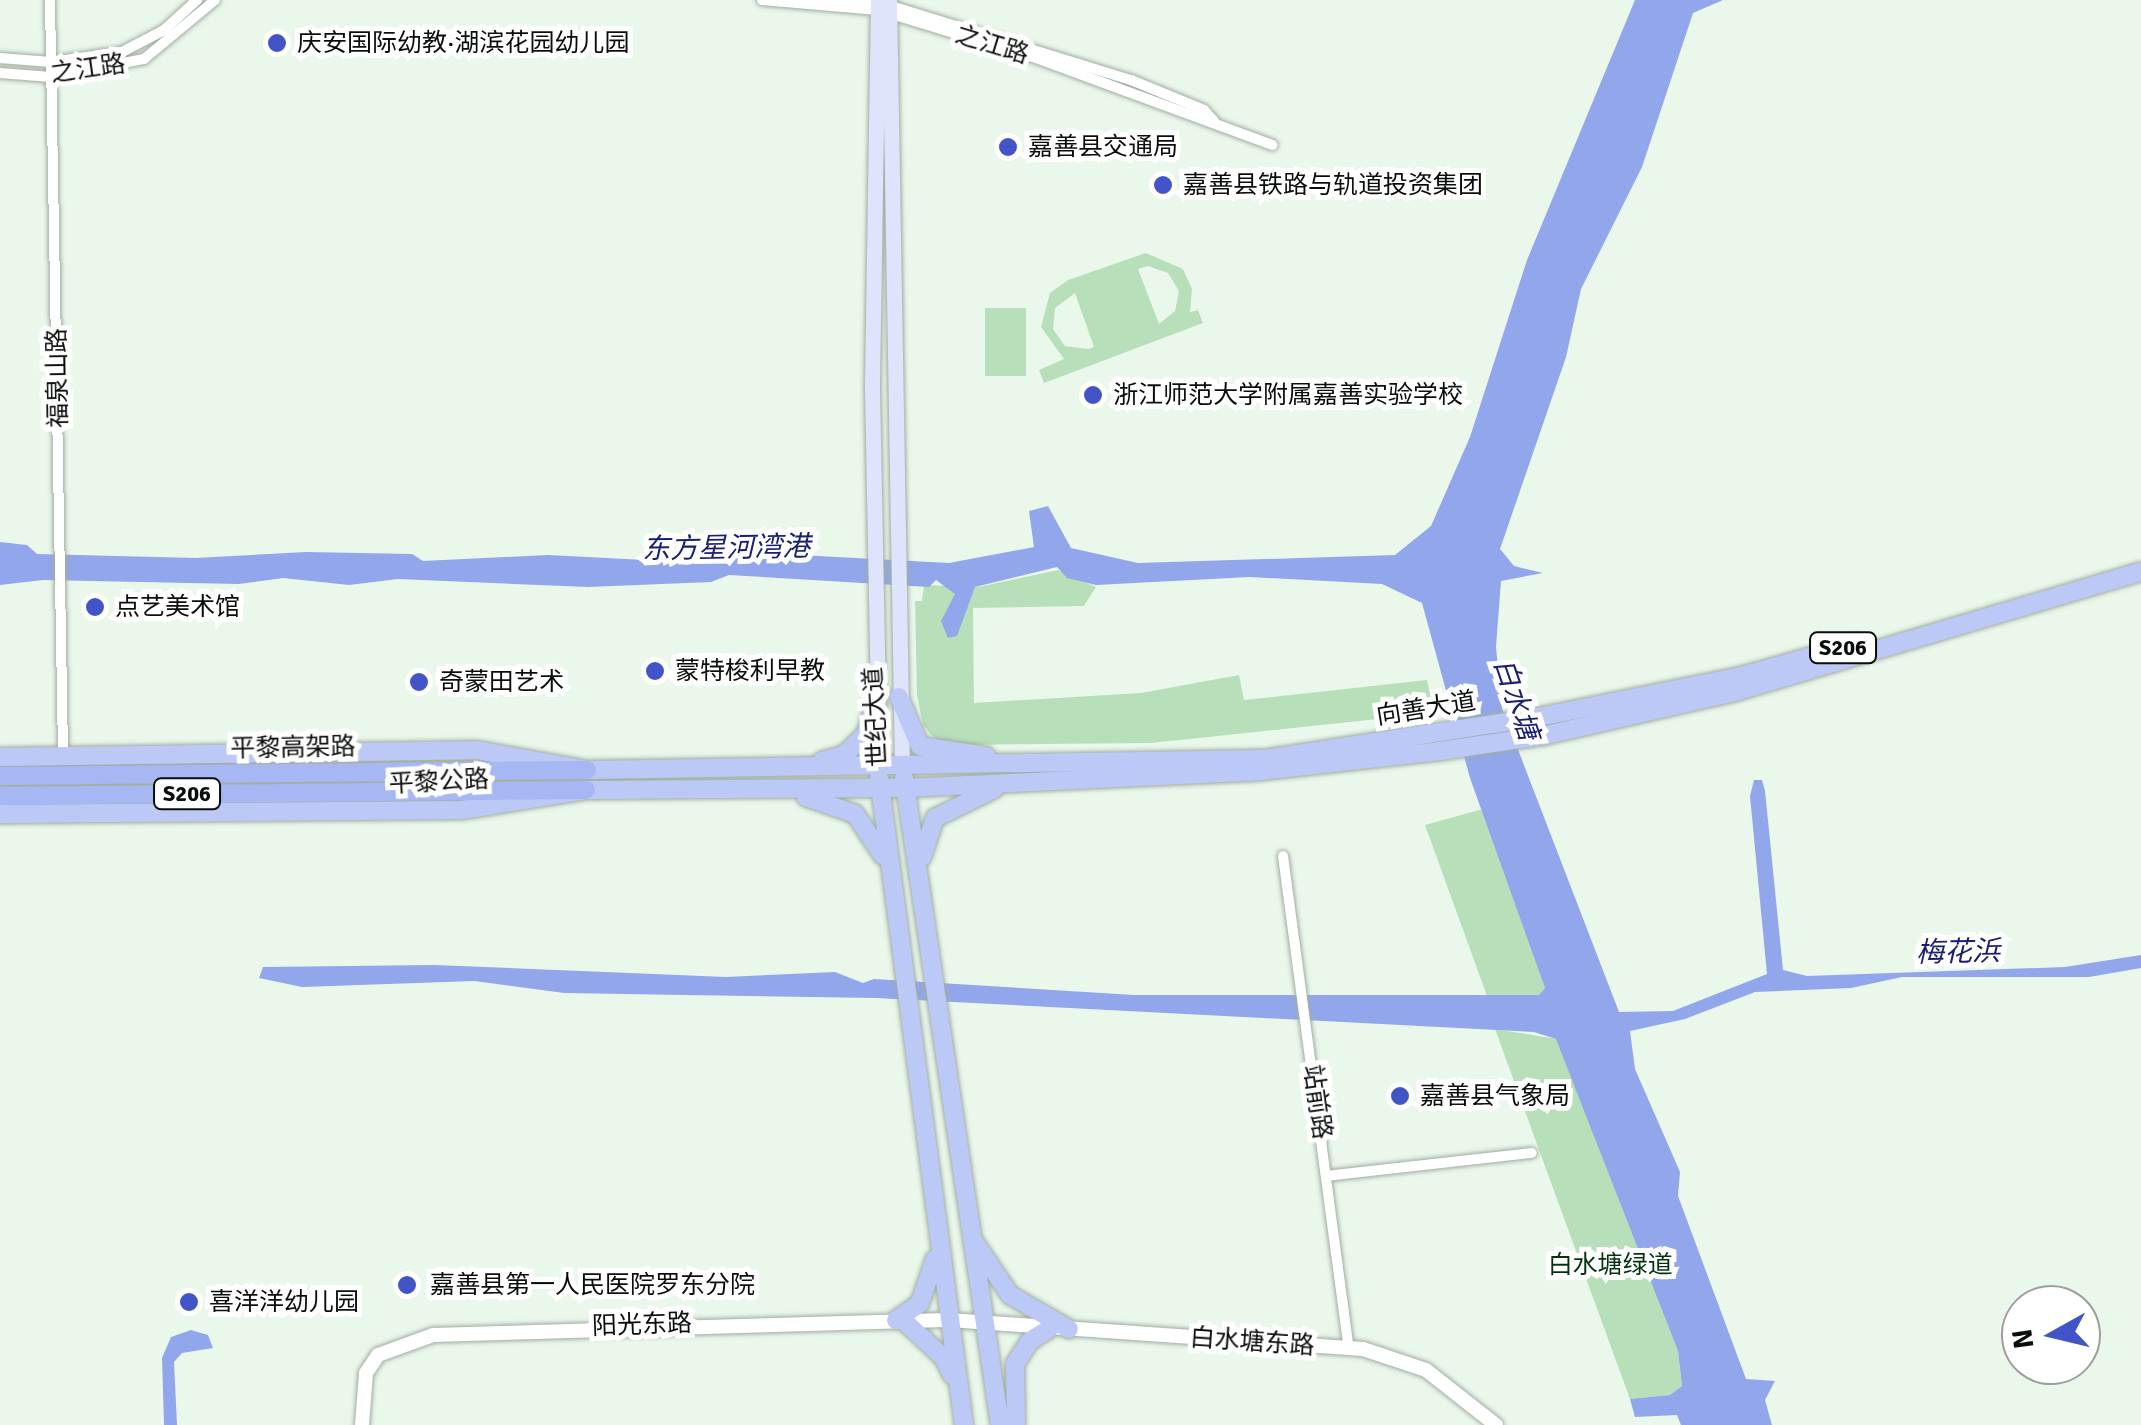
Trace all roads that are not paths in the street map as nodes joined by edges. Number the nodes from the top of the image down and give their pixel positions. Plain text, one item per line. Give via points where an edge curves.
1 (50, 0) edge
2 (198, 0) edge
3 (214, 0) edge
4 (762, 0) edge
5 (823, 0) edge
6 (883, 5) edge
7 (0, 58) edge
8 (51, 62) junction
9 (0, 73) edge
10 (51, 76) junction
11 (1272, 145) dead end
12 (2141, 560) edge
13 (2141, 572) edge
14 (877, 694) junction
15 (899, 697) junction
16 (1540, 726) junction
17 (63, 756) junction
18 (0, 757) edge
19 (902, 767) junction
20 (799, 768) junction
21 (879, 768) junction
22 (587, 770) junction
23 (1014, 774) junction
24 (0, 776) edge
25 (747, 788) junction
26 (880, 788) junction
27 (905, 788) junction
28 (586, 790) junction
29 (0, 796) edge
30 (0, 814) edge
31 (1284, 856) dead end
32 (919, 883) junction
33 (892, 886) junction
34 (1532, 1152) dead end
35 (1326, 1176) junction
36 (930, 1184) junction
37 (971, 1238) junction
38 (900, 1320) junction
39 (948, 1320) junction
40 (984, 1323) junction
41 (1060, 1328) junction
42 (1349, 1348) junction
43 (959, 1392) junction
44 (362, 1425) edge
45 (964, 1425) edge
46 (1000, 1425) edge
47 (1016, 1425) edge
48 (1496, 1425) edge

1 - 8 street, 福泉山路
2 - 8 street, 之江路 via 143,43
3 - 10 street, 之江路 via 144,60
4 - 6 street, 之江路
5 - 6 street, 之江路
6 - 11 street, 之江路
6 - 14 main road, 世纪大道
6 - 15 main road, 世纪大道
7 - 8 street, 之江路
8 - 10 street, 福泉山路
9 - 10 street, 之江路
10 - 17 street, 福泉山路
12 - 16 main road, 向善大道 / S206 via 1738,678
13 - 16 main road, 向善大道 / S206 via 1738,692
14 - 20 main road via 872,720 855,746
14 - 21 main road, 世纪大道
15 - 19 main road, 世纪大道
15 - 23 main road via 920,746
16 - 23 main road, 向善大道 / S206 via 1264,759
17 - 18 main road, 平黎公路
17 - 22 main road, 平黎公路 via 476,750
19 - 21 main road, 向善大道 / S206
19 - 23 main road, 向善大道 / S206
19 - 27 main road, 世纪大道
20 - 21 main road, 平黎公路 / S206
20 - 22 main road, 平黎公路 / S206
21 - 26 main road, 世纪大道
22 - 24 highway, 平黎高架路 / S206
23 - 27 main road, 向善大道 / S206
23 - 32 main road via 935,818 924,839
25 - 26 main road, 平黎公路 / S206
25 - 28 main road, 平黎公路 / S206
25 - 33 main road via 819,798 856,814 880,846
26 - 27 main road, 向善大道 / S206
26 - 33 main road, 世纪大道
27 - 32 main road, 世纪大道
28 - 29 highway, 平黎高架路 / S206
28 - 30 main road, 平黎公路 via 462,810
31 - 35 street, 站前路
32 - 37 main road, 世纪大道
33 - 36 main road, 世纪大道
34 - 35 street
35 - 42 street, 站前路
36 - 38 main road via 933,1276 920,1303
36 - 39 main road, 世纪大道
37 - 40 main road, 世纪大道
37 - 41 main road via 1010,1295
38 - 39 street, 阳光东路
38 - 43 main road via 943,1357
38 - 44 street, 阳光东路 via 433,1334 378,1355 366,1374
39 - 40 street, 阳光东路
39 - 43 main road, 世纪大道
40 - 41 street, 白水塘东路
40 - 46 main road, 世纪大道
41 - 42 street, 白水塘东路
41 - 47 main road via 1030,1341 1015,1364
42 - 48 street, 白水塘东路 via 1426,1370
43 - 45 main road, 世纪大道

